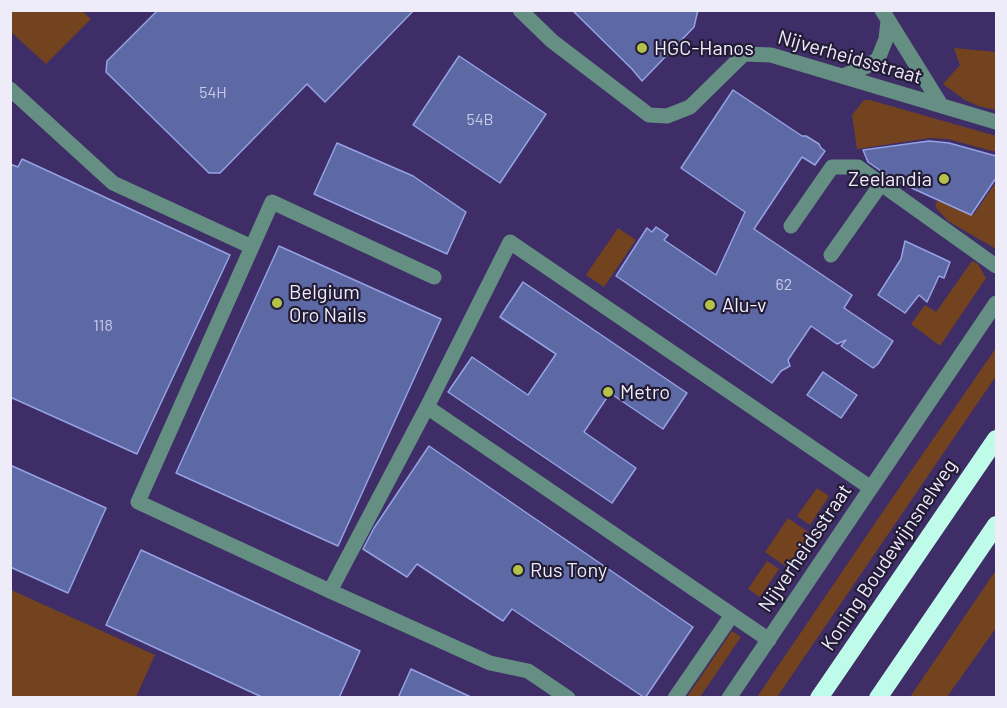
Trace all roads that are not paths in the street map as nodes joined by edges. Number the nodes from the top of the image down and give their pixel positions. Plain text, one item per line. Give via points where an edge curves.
1 (520, 10) edge
2 (885, 16) edge
3 (843, 76) junction
4 (10, 89) edge
5 (941, 105) junction
6 (996, 123) edge
7 (881, 184) junction
8 (791, 226) dead end
9 (252, 246) junction
10 (831, 255) dead end
11 (996, 266) edge
12 (434, 277) dead end
13 (996, 303) edge
14 (427, 406) junction
15 (996, 439) edge
16 (871, 488) junction
17 (996, 525) edge
18 (330, 591) junction
19 (732, 615) junction
20 (769, 640) junction
21 (568, 698) edge
22 (675, 698) edge
23 (729, 698) edge
24 (819, 698) edge
25 (878, 698) edge

1 - 3 street, Nijverheidsstraat via 552,41 649,115 668,116 690,107 744,54 771,55
2 - 3 street via 886,39 878,59
2 - 5 street, Nijverheidsstraat
3 - 5 street, Nijverheidsstraat
4 - 9 street via 114,183
5 - 6 street, Nijverheidsstraat
7 - 8 street via 858,167 832,167
7 - 10 street
7 - 11 street
9 - 12 street via 272,202
9 - 18 street via 138,502
13 - 16 street, Nijverheidsstraat
14 - 16 street via 510,242
14 - 18 street
14 - 19 street
15 - 24 highway, Koning Boudewijnsnelweg
16 - 20 street, Nijverheidsstraat
17 - 25 highway
18 - 21 street via 490,663 528,671
19 - 20 street
19 - 22 street
20 - 23 street, Nijverheidsstraat

